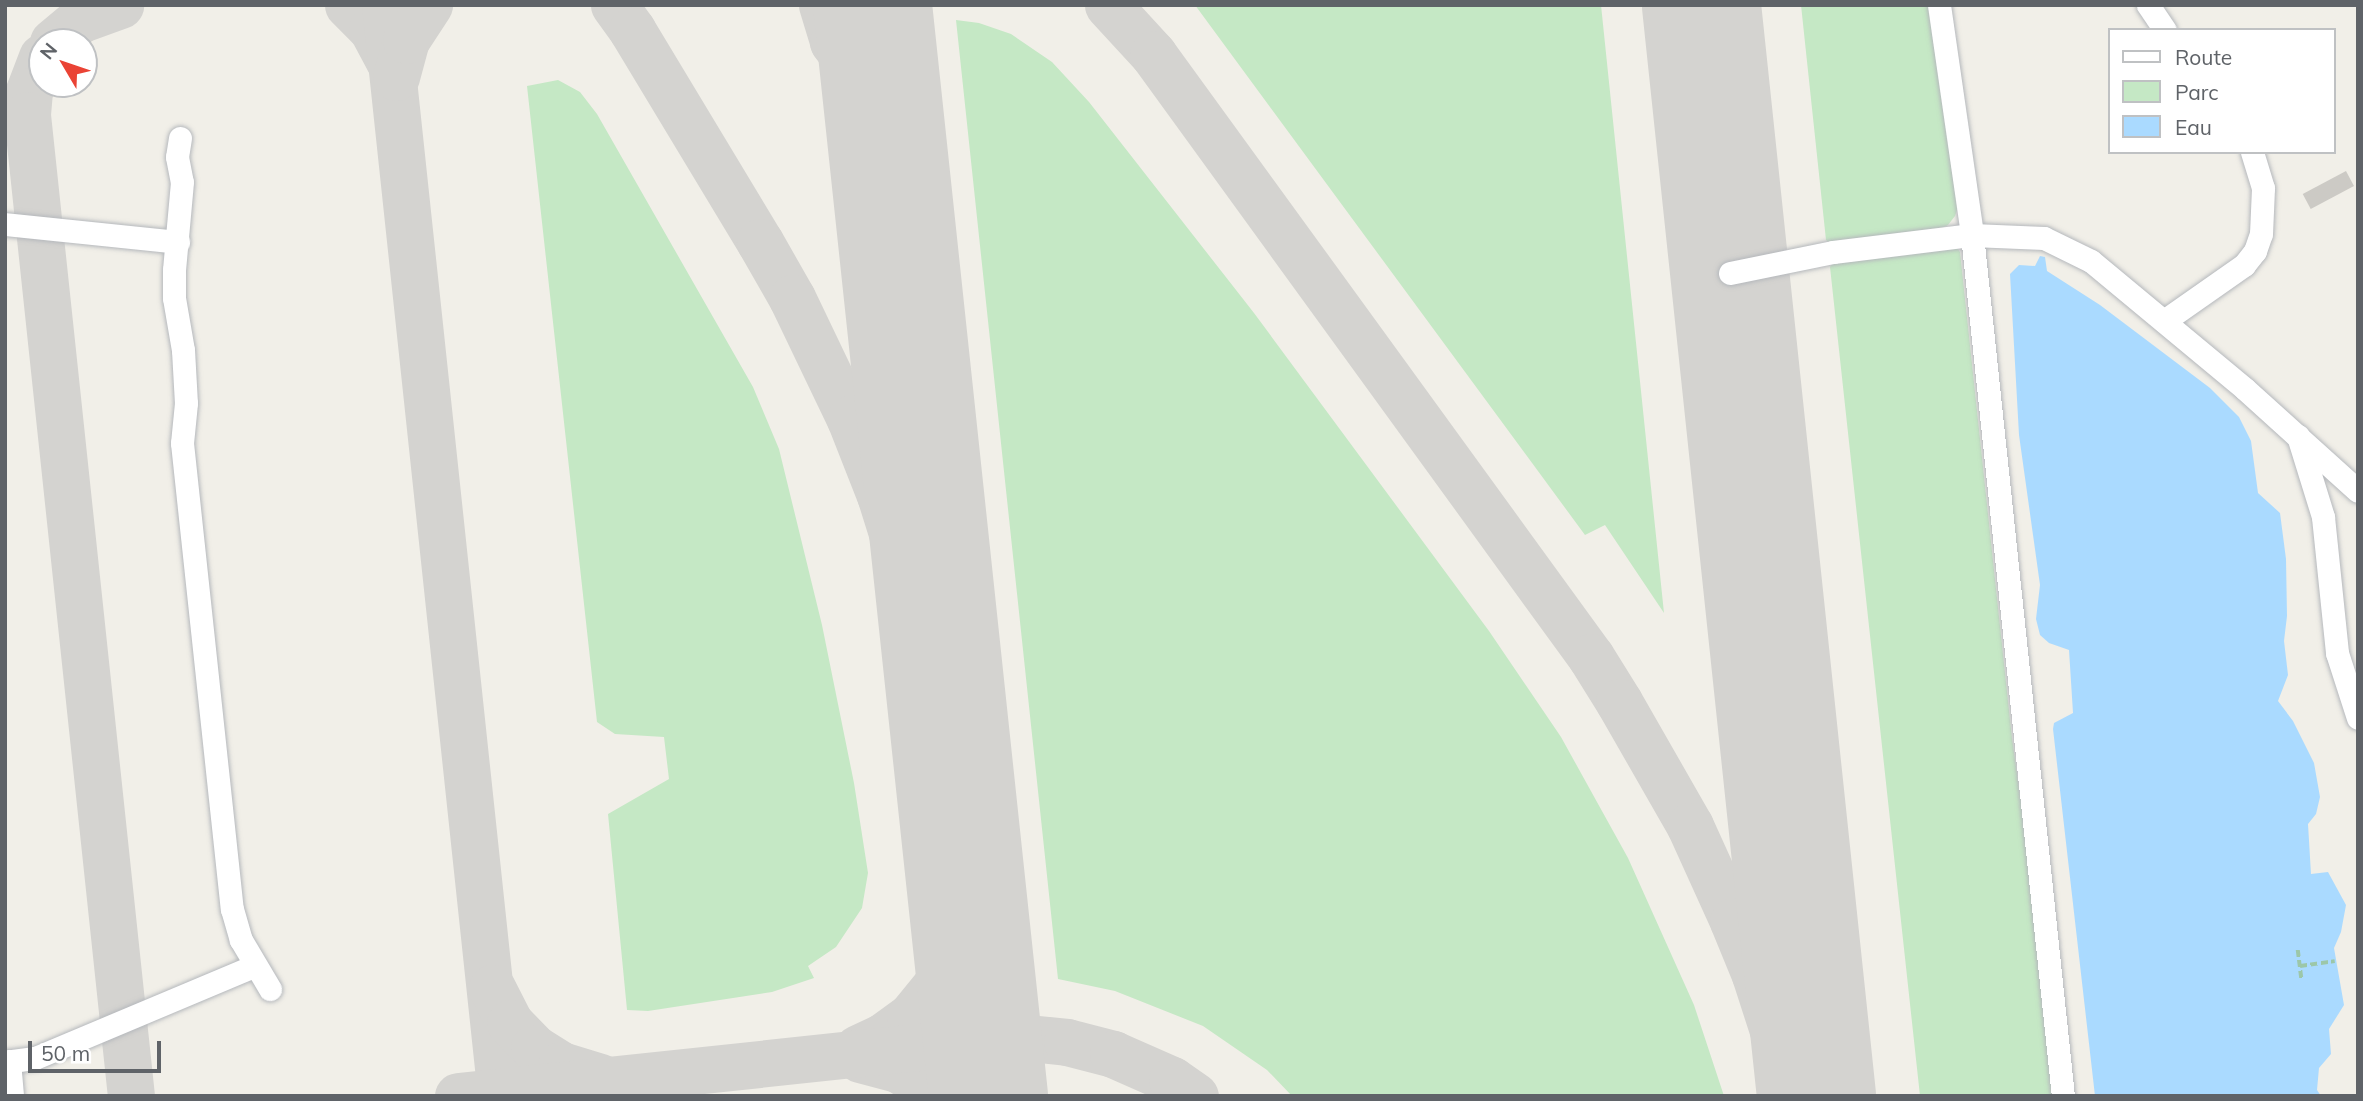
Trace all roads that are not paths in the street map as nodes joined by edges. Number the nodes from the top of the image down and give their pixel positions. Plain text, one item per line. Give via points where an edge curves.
1 (1939, 5) edge
2 (2148, 5) edge
3 (2164, 28) edge
4 (180, 138) dead end
5 (2253, 154) edge
6 (5, 224) edge
7 (1972, 235) junction
8 (178, 242) junction
9 (1730, 273) dead end
10 (2164, 321) junction
11 (2298, 436) junction
12 (2358, 491) edge
13 (2358, 718) edge
14 (254, 966) junction
15 (270, 989) dead end
16 (7, 1062) edge
17 (12, 1096) edge
18 (2063, 1096) edge

1 - 7 lane
2 - 3 lane
4 - 8 lane
5 - 10 lane via 2263,188 2261,234 2255,251 2244,265
6 - 8 lane
7 - 9 lane via 1833,252
7 - 10 lane via 2044,238 2061,244 2091,261
7 - 18 lane
8 - 14 lane via 174,298 186,403 182,443 232,909
10 - 11 lane
11 - 12 lane
11 - 13 lane via 2323,517 2337,653
14 - 15 lane
14 - 16 lane via 35,1058
16 - 17 lane

